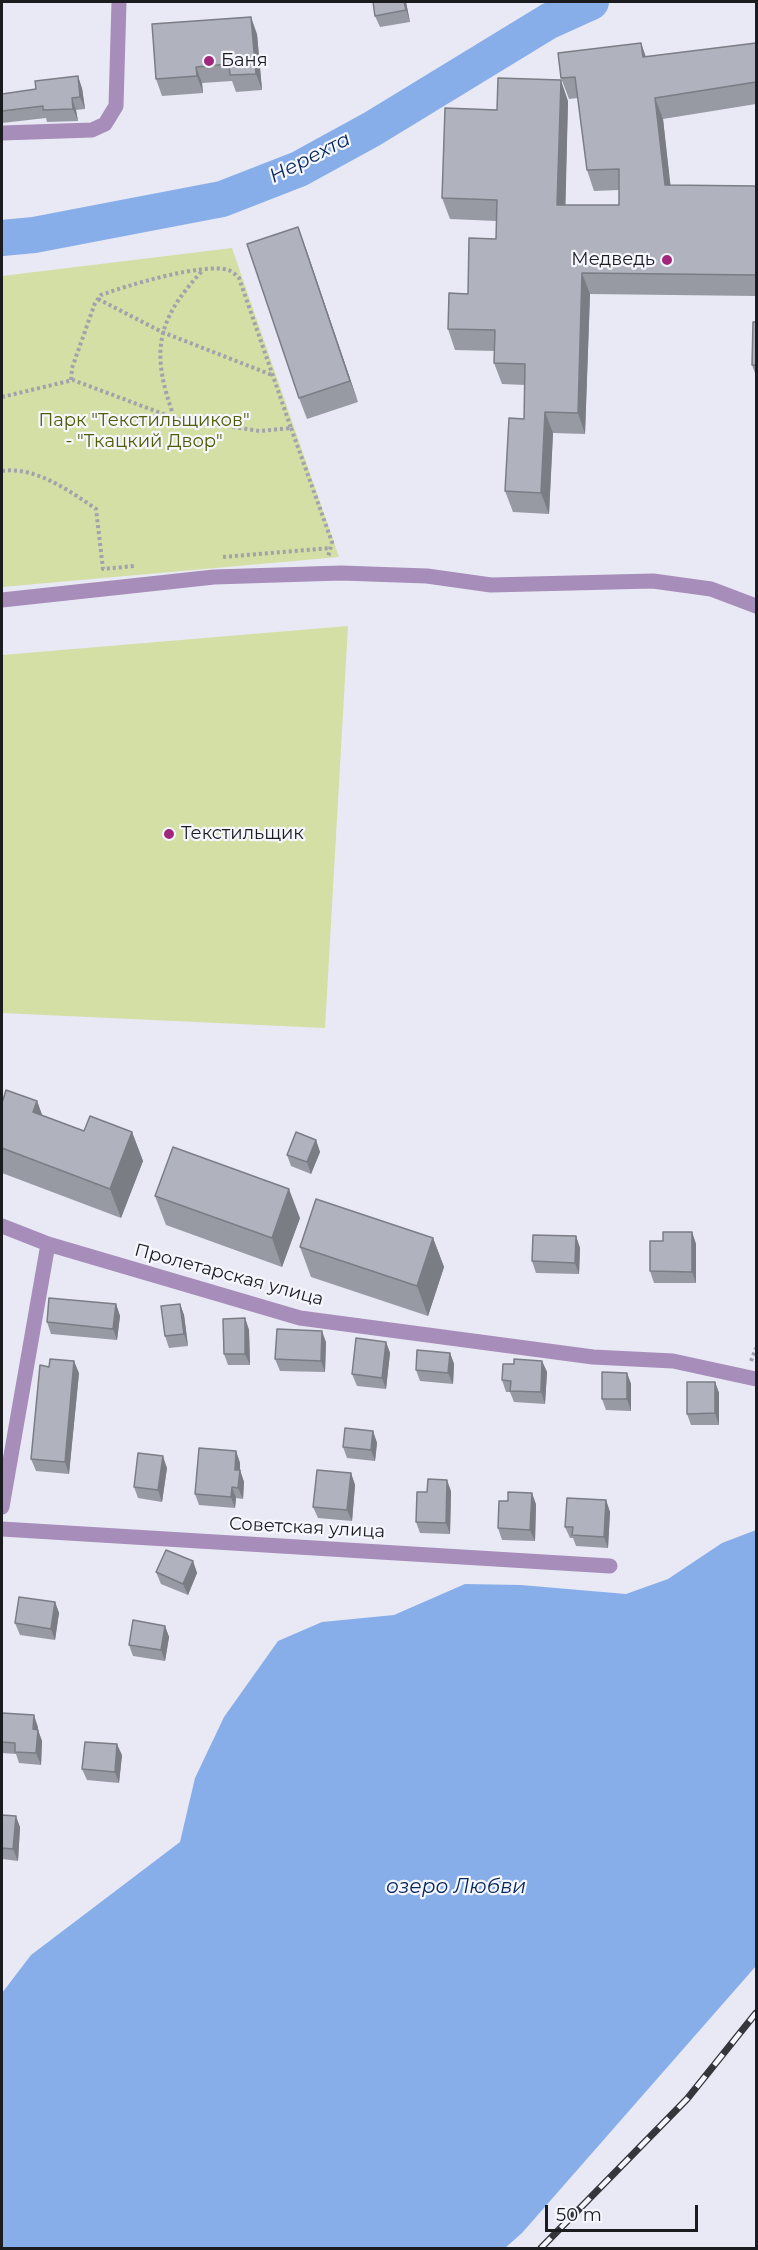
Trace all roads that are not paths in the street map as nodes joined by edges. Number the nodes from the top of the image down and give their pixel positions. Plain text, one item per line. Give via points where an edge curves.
1 (119, 2) edge
2 (2, 133) edge
3 (2, 600) edge
4 (756, 606) edge
5 (2, 1226) edge
6 (48, 1244) junction
7 (756, 1379) edge
8 (2, 1507) edge
9 (2, 1529) edge
10 (610, 1566) dead end

1 - 2 street via 116,106 105,124 92,130
3 - 4 street via 214,577 325,573 427,576 491,585 653,581 711,589
5 - 6 street, Пролетарская улица
6 - 7 street, Пролетарская улица via 300,1318 593,1357 673,1361
6 - 8 street
9 - 10 street, Советская улица

